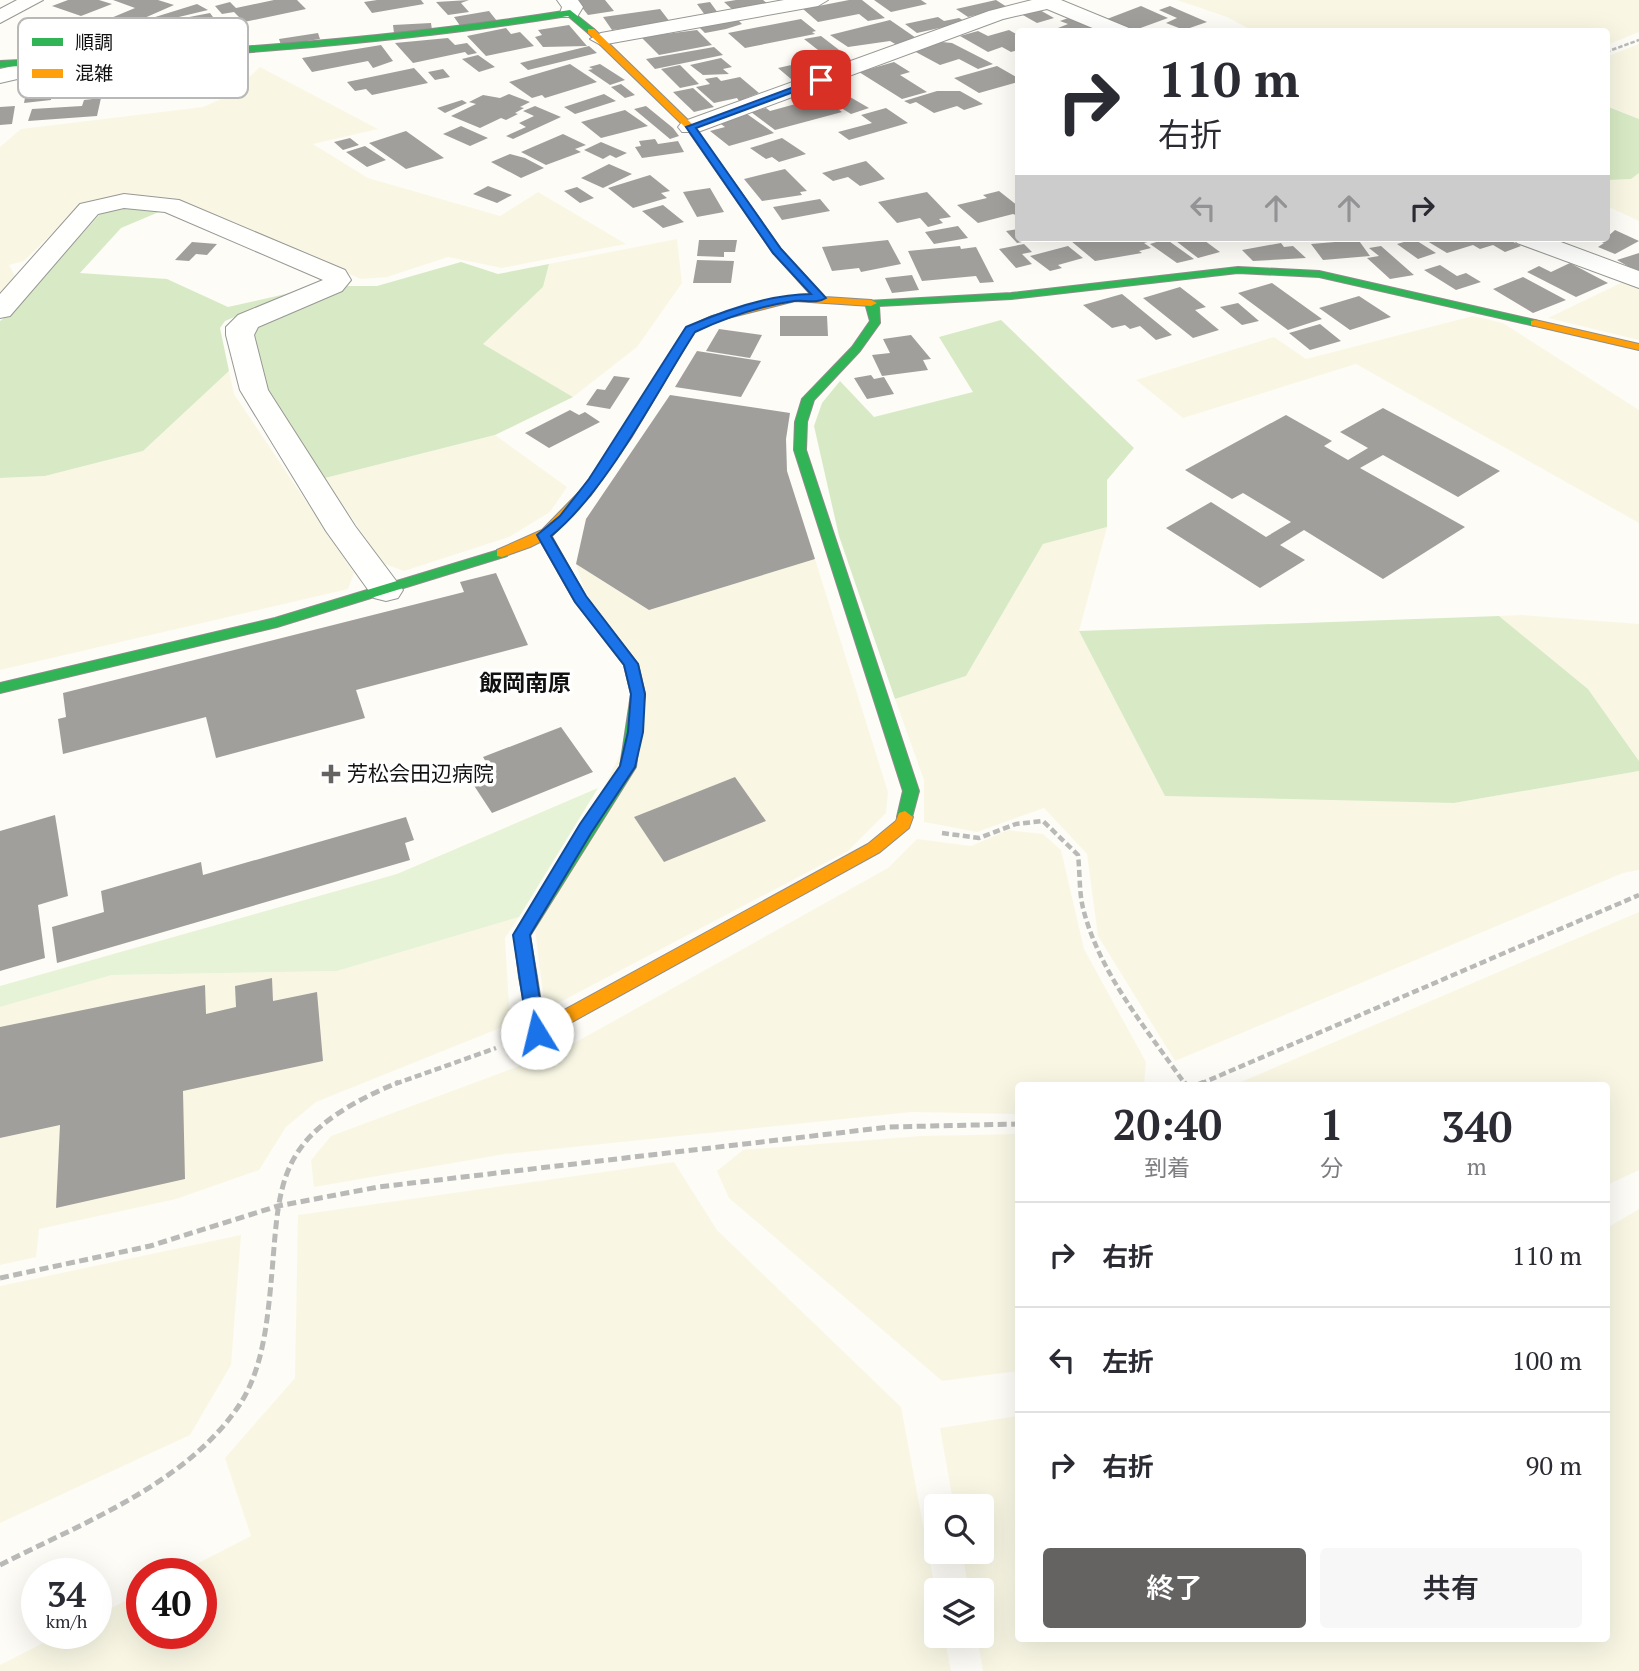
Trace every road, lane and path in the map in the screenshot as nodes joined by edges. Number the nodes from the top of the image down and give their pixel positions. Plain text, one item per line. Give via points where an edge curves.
1 (33, 0) edge
2 (818, 0) edge
3 (1046, 1) edge
4 (568, 7) edge
5 (0, 17) edge
6 (1112, 28) edge
7 (601, 39) junction
8 (1639, 40) edge
9 (1610, 51) edge
10 (248, 52) edge
11 (18, 63) edge
12 (0, 64) edge
13 (18, 72) edge
14 (0, 76) edge
15 (691, 127) junction
16 (1537, 242) edge
17 (1639, 280) edge
18 (820, 298) junction
19 (873, 303) junction
20 (0, 310) edge
21 (1639, 347) edge
22 (544, 535) junction
23 (386, 590) junction
24 (0, 688) edge
25 (903, 824) junction
26 (1639, 895) edge
27 (537, 1033) junction
28 (1184, 1082) edge
29 (1204, 1082) edge
30 (1015, 1124) edge
31 (278, 1206) junction
32 (0, 1278) edge
33 (0, 1565) edge

1 - 5 street
2 - 7 street
3 - 6 street
3 - 15 street via 996,15
4 - 7 street
4 - 10 street via 461,32
7 - 15 street
8 - 9 path
11 - 12 street
13 - 14 street
15 - 18 street via 770,241
16 - 17 street
18 - 19 street
18 - 22 street via 795,298 716,318 690,330 595,481
19 - 21 street via 1011,296 1184,274 1282,271 1319,274
19 - 25 street via 876,321 808,399 800,450 911,791
20 - 23 street via 89,209 124,201 170,205 336,276 333,285 248,321 240,327 240,335 254,390 342,531
22 - 23 street
22 - 27 street via 580,598 631,664 638,694 628,767 522,935
23 - 24 street via 277,622
25 - 27 street via 874,848
25 - 28 path via 979,838 1016,824 1043,821 1073,847 1082,871 1083,908 1101,953
26 - 29 path
27 - 31 path via 365,1096 310,1135 287,1170
30 - 31 path via 889,1127 709,1147 390,1185
31 - 32 path via 150,1246
31 - 33 path via 265,1349 239,1405 186,1463

